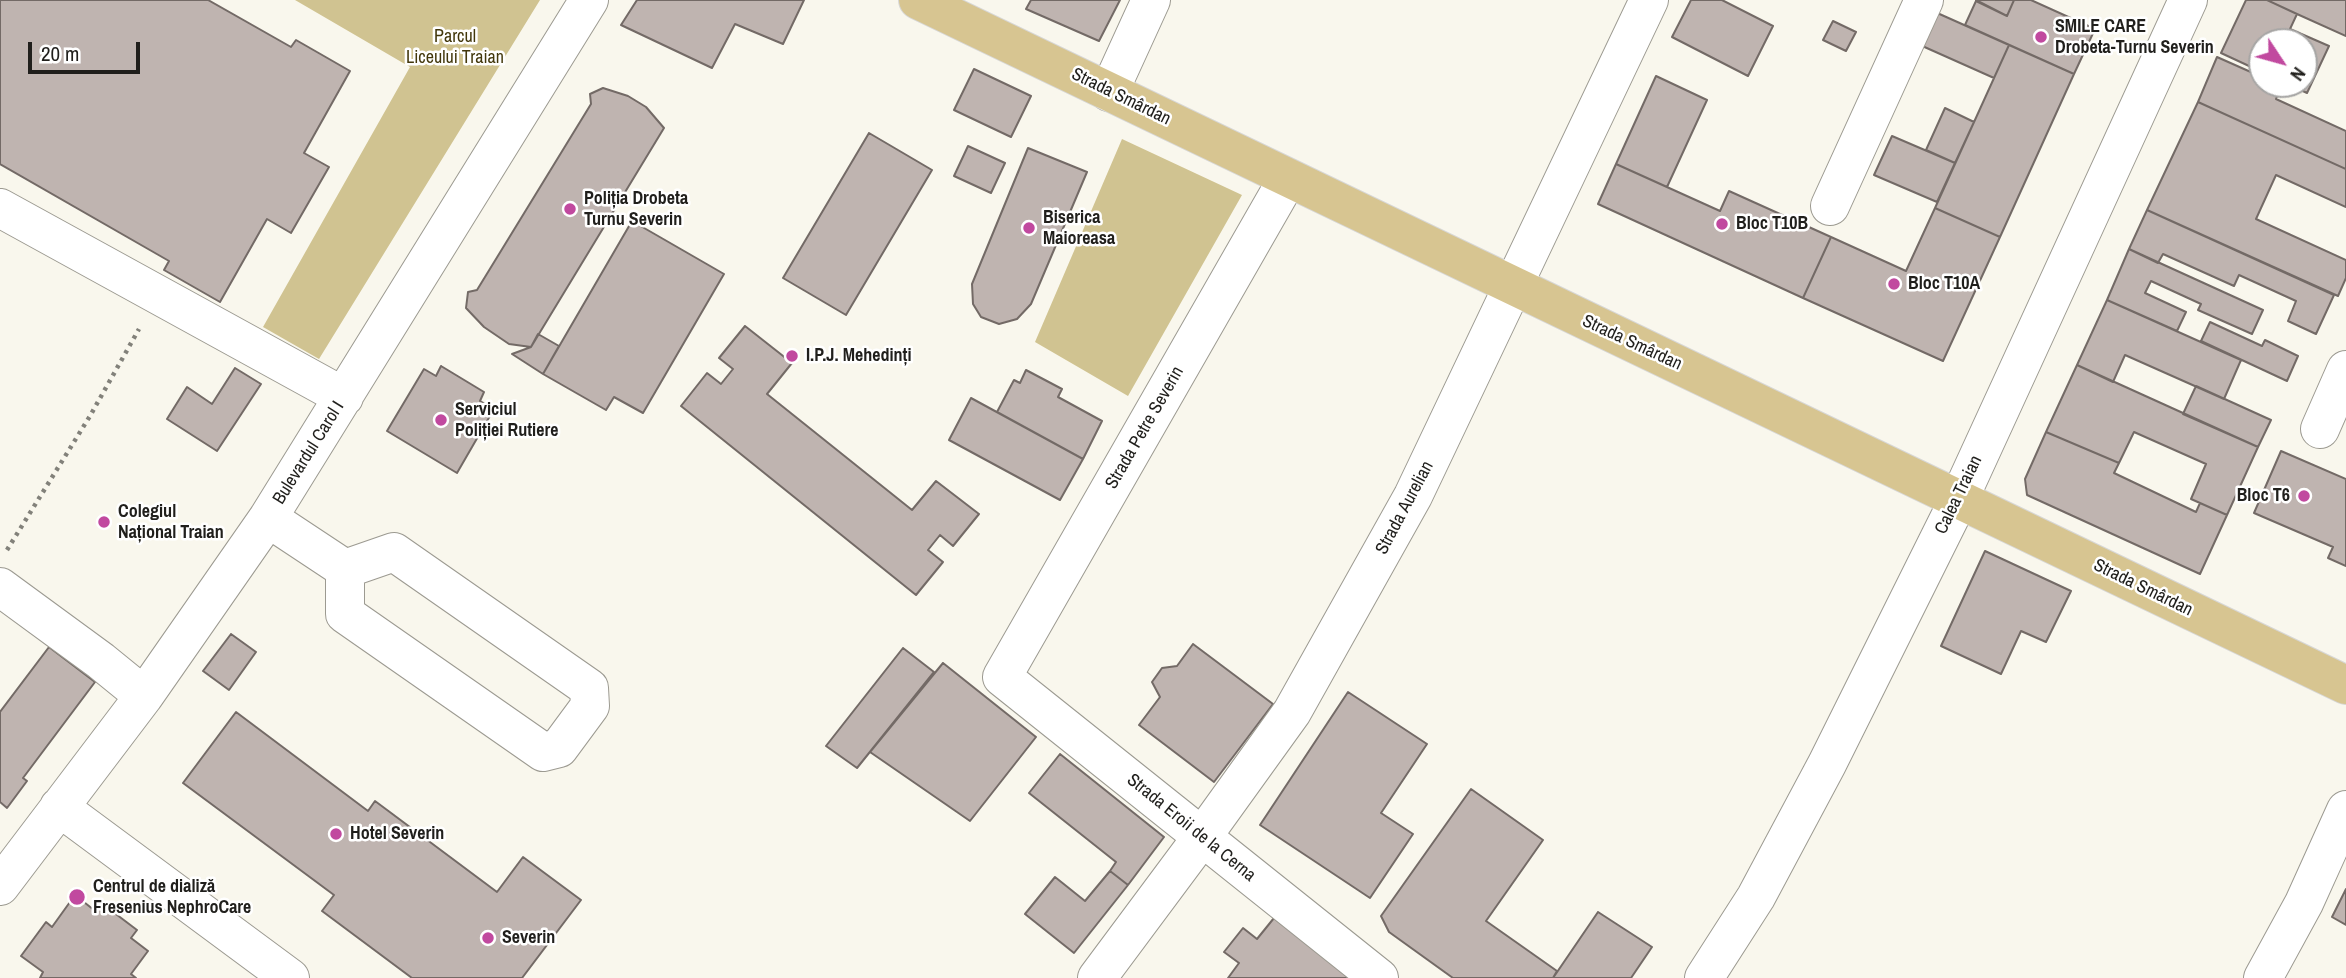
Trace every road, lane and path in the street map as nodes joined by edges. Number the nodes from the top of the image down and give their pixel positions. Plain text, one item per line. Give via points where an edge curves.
1 (589, 0) edge
2 (918, 0) edge
3 (1151, 0) edge
4 (1649, 0) edge
5 (1924, 0) edge
6 (2188, 0) edge
7 (1109, 92) junction
8 (1288, 178) junction
9 (1830, 206) dead end
10 (0, 208) edge
11 (1513, 286) junction
12 (158, 295) junction
13 (2346, 370) edge
14 (344, 397) junction
15 (2320, 429) dead end
16 (1959, 499) junction
17 (268, 518) junction
18 (0, 561) edge
19 (345, 569) junction
20 (0, 587) edge
21 (1002, 677) joint
22 (2346, 685) edge
23 (144, 696) junction
24 (59, 807) junction
25 (2346, 810) edge
26 (1202, 837) junction
27 (0, 886) edge
28 (290, 978) edge
29 (1097, 978) edge
30 (1379, 978) edge
31 (1704, 978) edge
32 (2263, 978) edge

1 - 14 street, Bulevardul Carol I
2 - 7 main road, Strada Smârdan
3 - 7 street
4 - 11 street, Strada Aurelian
5 - 9 street
6 - 16 street, Calea Traian
7 - 8 main road, Strada Smârdan
8 - 11 main road, Strada Smârdan
8 - 21 street, Strada Petre Severin
10 - 12 street
11 - 16 main road, Strada Smârdan
11 - 26 street, Strada Aurelian via 1413,496 1299,700
12 - 14 street
12 - 18 path
13 - 15 street
14 - 17 street, Bulevardul Carol I
16 - 22 main road, Strada Smârdan
16 - 31 street, Calea Traian via 1827,764 1756,897
17 - 19 street
17 - 23 street, Bulevardul Carol I
19 - 19 street via 345,614 543,752 559,748 590,706 589,688 394,552
20 - 23 street
21 - 26 street, Strada Eroii de la Cerna
23 - 24 street, Bulevardul Carol I
24 - 27 street, Bulevardul Carol I
24 - 28 street
25 - 32 street via 2304,903
26 - 29 street, Strada Aurelian
26 - 30 street, Strada Eroii de la Cerna

